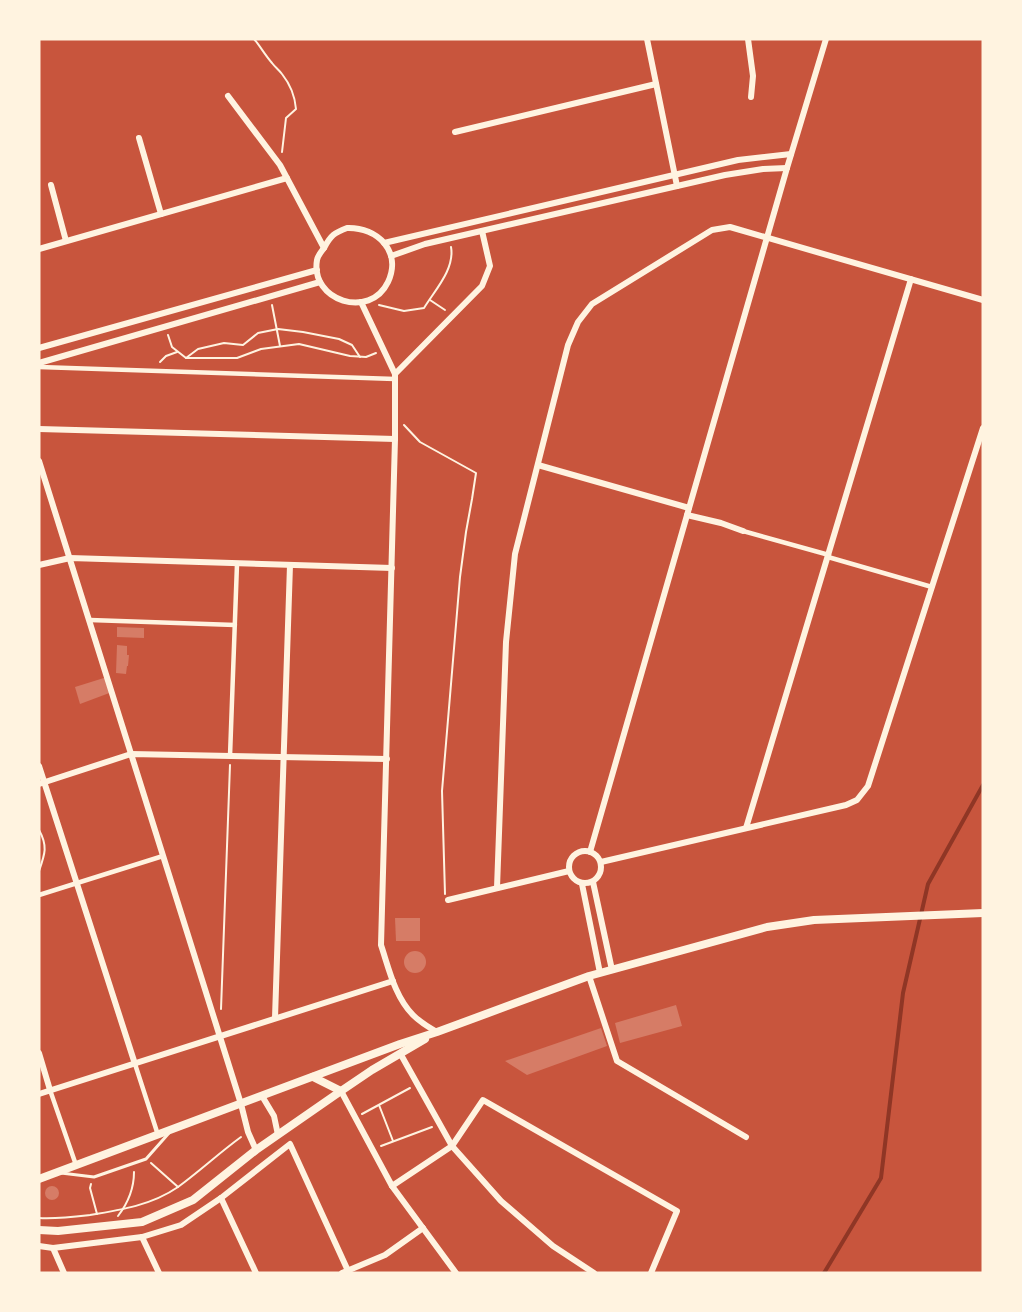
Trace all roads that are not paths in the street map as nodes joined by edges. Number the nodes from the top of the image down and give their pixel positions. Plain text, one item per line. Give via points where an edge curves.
1 (647, 39) edge
2 (748, 39) edge
3 (826, 39) edge
4 (656, 84) junction
5 (228, 96) dead end
6 (751, 97) dead end
7 (455, 132) dead end
8 (139, 138) dead end
9 (791, 154) junction
10 (786, 168) junction
11 (675, 174) junction
12 (287, 178) junction
13 (51, 185) dead end
14 (677, 186) junction
15 (161, 214) junction
16 (482, 231) junction
17 (767, 238) junction
18 (66, 241) junction
19 (384, 243) junction
20 (324, 248) junction
21 (39, 249) edge
22 (391, 256) junction
23 (317, 270) junction
24 (911, 279) junction
25 (320, 282) junction
26 (983, 300) edge
27 (363, 302) junction
28 (39, 348) edge
29 (39, 365) edge
30 (395, 377) junction
31 (983, 428) edge
32 (39, 429) edge
33 (395, 439) junction
34 (39, 461) edge
35 (538, 465) junction
36 (41, 472) edge
37 (688, 512) junction
38 (743, 531) joint
39 (828, 556) junction
40 (70, 558) junction
41 (237, 564) junction
42 (39, 565) edge
43 (290, 565) junction
44 (392, 568) junction
45 (932, 587) junction
46 (90, 620) junction
47 (235, 625) junction
48 (131, 754) junction
49 (230, 756) junction
50 (284, 757) junction
51 (387, 759) junction
52 (39, 766) edge
53 (42, 784) edge
54 (746, 828) junction
55 (590, 852) junction
56 (163, 856) junction
57 (601, 862) junction
58 (569, 871) junction
59 (593, 882) junction
60 (77, 884) junction
61 (582, 884) junction
62 (496, 888) junction
63 (39, 895) edge
64 (448, 900) road end
65 (983, 913) edge
66 (612, 970) junction
67 (600, 973) junction
68 (589, 976) junction
69 (393, 981) junction
70 (275, 1018) junction
71 (437, 1032) junction
72 (220, 1037) junction
73 (39, 1053) edge
74 (400, 1053) junction
75 (135, 1064) junction
76 (313, 1077) junction
77 (50, 1090) junction
78 (341, 1091) junction
79 (39, 1094) edge
80 (262, 1096) junction
81 (241, 1104) junction
82 (172, 1130) junction
83 (158, 1135) junction
84 (278, 1136) junction
85 (746, 1137) dead end
86 (264, 1145) junction
87 (452, 1146) junction
88 (256, 1150) junction
89 (272, 1158) junction
90 (76, 1165) junction
91 (56, 1173) junction
92 (39, 1179) edge
93 (392, 1186) junction
94 (221, 1198) junction
95 (423, 1228) junction
96 (39, 1230) edge
97 (142, 1238) junction
98 (39, 1246) edge
99 (53, 1248) junction
100 (346, 1272) edge
101 (64, 1273) edge
102 (159, 1273) edge
103 (256, 1273) edge
104 (456, 1273) edge
105 (594, 1273) edge
106 (651, 1273) edge

1 - 4 street
2 - 6 street via 753,76
3 - 9 street
4 - 7 street
4 - 11 street
5 - 12 street
8 - 15 street
9 - 10 street
9 - 11 street via 738,160
10 - 14 street via 725,175
10 - 17 street
11 - 14 street
11 - 19 street
12 - 15 street
12 - 20 street
13 - 18 street
14 - 16 street
15 - 18 street
16 - 22 street
16 - 30 street via 490,266 482,286
17 - 24 street
17 - 35 street via 730,227 712,230 592,304 568,345
17 - 37 street
18 - 21 street
19 - 20 street via 368,230 347,228 329,238
19 - 22 street
20 - 23 street
22 - 27 street via 386,286
23 - 25 street
23 - 28 street
24 - 26 street
24 - 39 street
25 - 27 street via 333,297
25 - 29 street
27 - 30 street
29 - 30 street
30 - 33 street
31 - 45 street
32 - 33 street
33 - 44 street
34 - 36 street
35 - 37 street
35 - 62 street via 515,554 506,654
36 - 40 street
37 - 38 street
37 - 55 street
38 - 39 street
39 - 45 street
39 - 54 street
40 - 41 street
40 - 42 street
40 - 46 street
41 - 43 street
41 - 47 street
43 - 44 street
43 - 50 street
44 - 51 street
45 - 54 street via 868,786 857,800 846,805
46 - 47 street
46 - 48 street
47 - 49 street
48 - 49 street
48 - 53 street
48 - 56 street
49 - 50 street
50 - 51 street
50 - 70 street
51 - 69 street via 381,945
52 - 53 street
53 - 60 street
54 - 57 street
55 - 57 street
55 - 58 street via 576,854
56 - 60 street
56 - 72 street
57 - 59 street via 600,873
58 - 61 street
58 - 62 street
59 - 61 street
59 - 66 street
60 - 63 street
60 - 75 street
61 - 67 street
62 - 64 street
65 - 66 street via 814,920 767,927
66 - 67 street
67 - 68 street
68 - 71 street
68 - 85 street via 617,1061
69 - 70 street
69 - 71 street via 412,1015
70 - 72 street
71 - 74 street
71 - 76 street
72 - 75 street
72 - 81 street
73 - 77 street
74 - 78 street
74 - 87 street
75 - 77 street
75 - 83 street
76 - 78 street
76 - 80 street
77 - 79 street
77 - 90 street
78 - 84 street
78 - 93 street
80 - 81 street
80 - 84 street via 274,1116
81 - 82 street
81 - 88 street
82 - 83 street
82 - 91 lane via 146,1159 94,1177
83 - 90 street
84 - 86 street
86 - 88 street
86 - 89 street
87 - 93 street
87 - 105 street via 501,1201 554,1246
87 - 106 street via 483,1100 676,1211
88 - 96 street via 193,1200 142,1222
89 - 94 street
89 - 100 street via 290,1144
90 - 91 street
91 - 92 street
93 - 95 street
94 - 97 street via 181,1224
94 - 103 street
95 - 100 street via 385,1255
95 - 104 street
97 - 99 street
97 - 102 street
98 - 99 street
99 - 101 street

